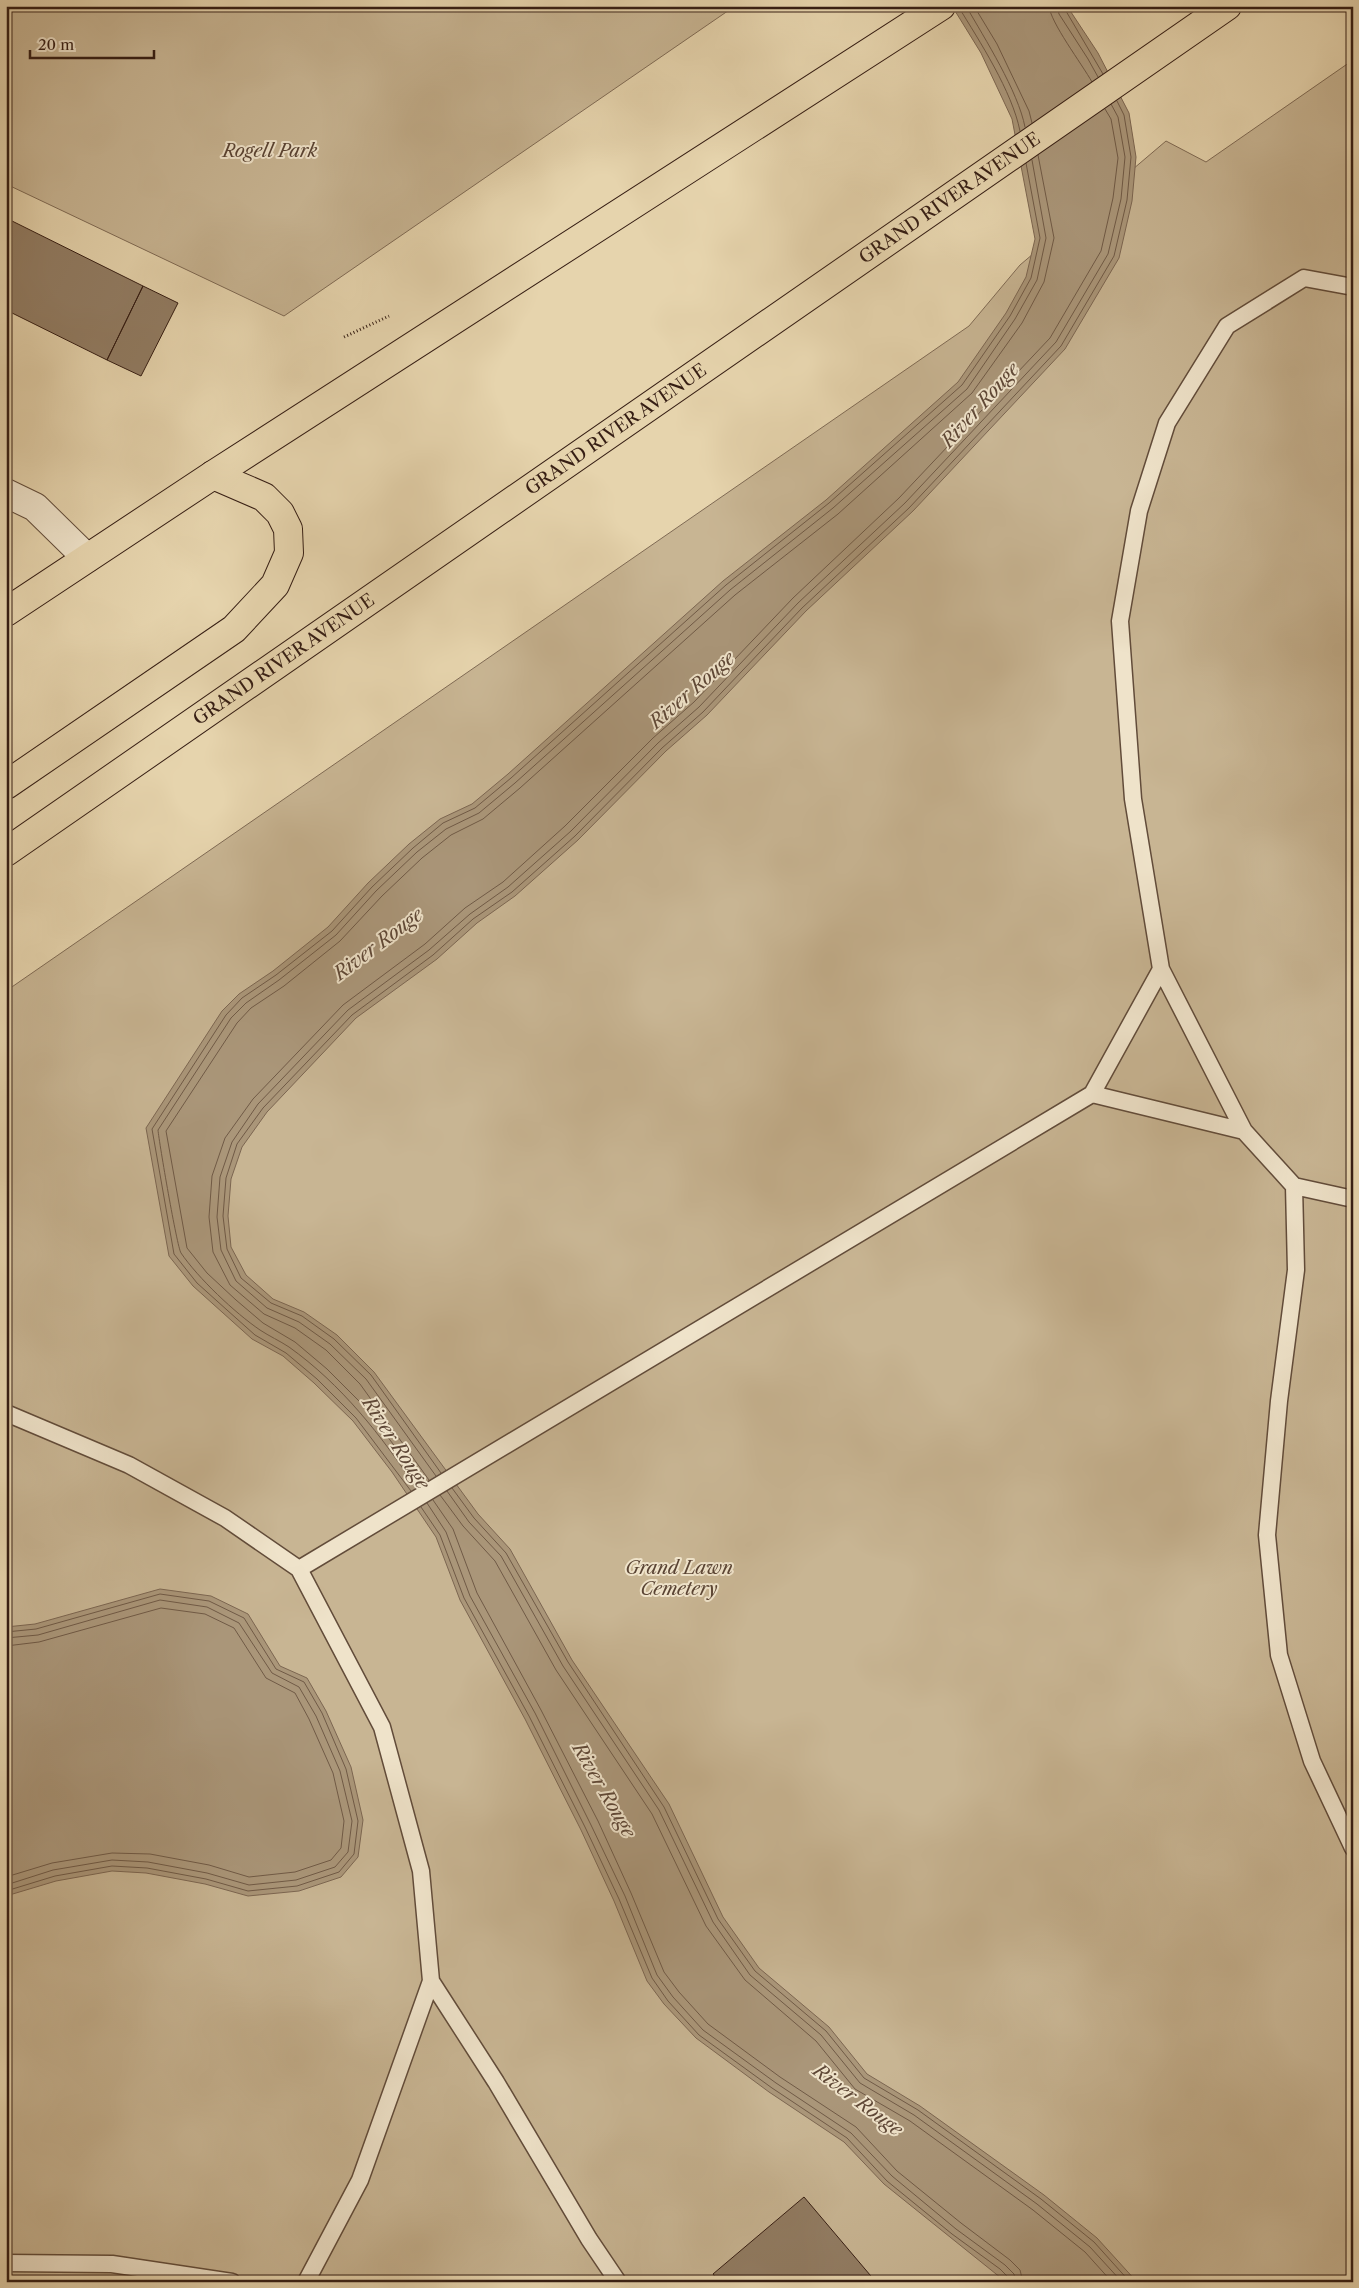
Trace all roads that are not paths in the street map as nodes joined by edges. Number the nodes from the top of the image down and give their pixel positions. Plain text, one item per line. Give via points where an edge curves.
1 (941, 6) edge
2 (1227, 6) edge
3 (1353, 287) edge
4 (213, 474) junction
5 (6, 493) edge
6 (87, 558) junction
7 (6, 612) edge
8 (6, 785) edge
9 (6, 852) edge
10 (1161, 969) junction
11 (1092, 1094) junction
12 (1244, 1131) junction
13 (1294, 1186) junction
14 (1353, 1199) edge
15 (6, 1413) edge
16 (299, 1569) junction
17 (1353, 1848) edge
18 (431, 1981) junction
19 (6, 2262) edge
20 (232, 2282) edge
21 (306, 2282) edge
22 (618, 2282) edge

1 - 4 main road
2 - 9 main road, GRAND RIVER AVENUE
3 - 10 lane via 1304,278 1227,326 1167,423 1139,511 1120,621 1133,799
4 - 6 main road
4 - 8 main road via 264,497 280,513 288,529 289,553 275,585 234,629
5 - 6 street via 35,507
6 - 7 main road
10 - 11 lane
10 - 12 lane
11 - 12 lane
11 - 16 lane
12 - 13 lane
13 - 14 lane
13 - 17 lane via 1296,1270 1279,1401 1267,1535 1278,1656 1312,1760
15 - 16 lane via 129,1465 225,1518
16 - 18 lane via 382,1727 421,1871
18 - 21 lane via 360,2180
18 - 22 lane
19 - 20 lane via 112,2264

